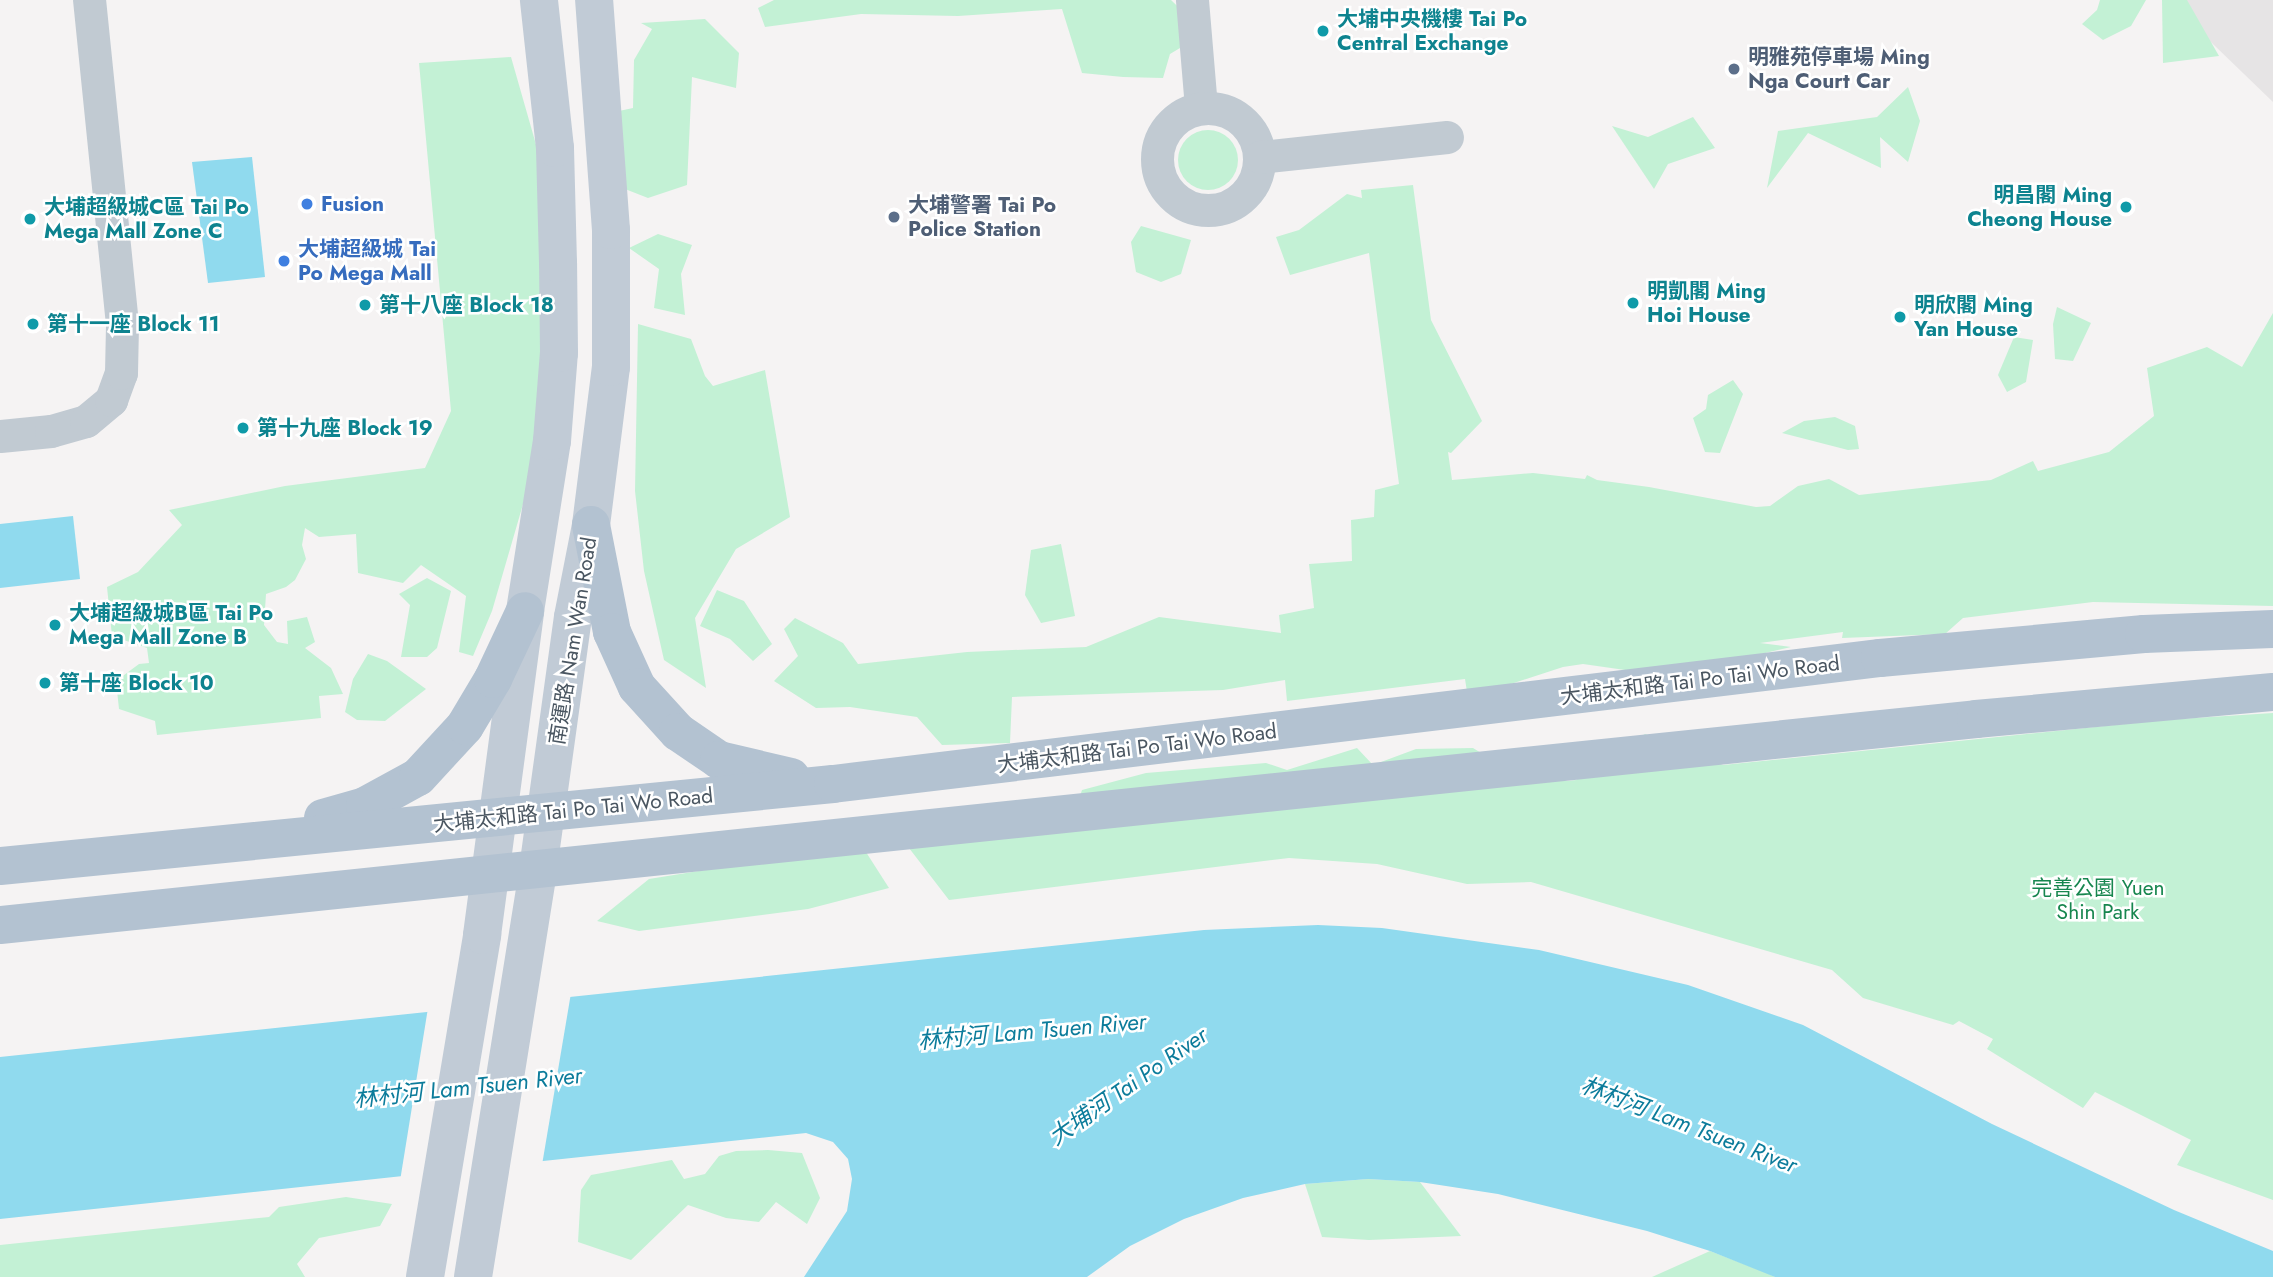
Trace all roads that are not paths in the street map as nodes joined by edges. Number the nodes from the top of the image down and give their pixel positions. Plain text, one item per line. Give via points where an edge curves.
1 (89, 0) edge
2 (539, 0) edge
3 (594, 0) edge
4 (1192, 0) edge
5 (1201, 108) junction
6 (1447, 137) dead end
7 (1260, 157) junction
8 (0, 436) edge
9 (591, 525) junction
10 (525, 611) junction
11 (2273, 629) edge
12 (2273, 692) edge
13 (833, 784) junction
14 (546, 813) junction
15 (498, 817) junction
16 (247, 841) junction
17 (0, 866) edge
18 (538, 869) junction
19 (491, 874) junction
20 (0, 925) edge
21 (425, 1277) edge
22 (473, 1277) edge

1 - 8 street via 122,324 121,373 110,400 86,421 51,431
2 - 10 main road via 555,148 559,353 552,441
3 - 9 main road, 南運路 Nam Wan Road via 611,230 611,367
4 - 5 street
5 - 7 street via 1219,109 1241,120 1256,141
5 - 7 street via 1173,121 1157,148 1161,180 1171,195 1202,211 1220,209 1249,190
6 - 7 street
9 - 13 main road via 612,632 638,687 678,732 719,760
9 - 14 main road, 南運路 Nam Wan Road via 573,617
10 - 15 main road
10 - 16 main road via 465,726 418,777 365,806
11 - 13 main road, 大埔太和路 Tai Po Tai Wo Road via 2144,634 1880,658
12 - 18 main road
13 - 14 main road, 大埔太和路 Tai Po Tai Wo Road
14 - 15 main road, 大埔太和路 Tai Po Tai Wo Road
14 - 18 main road, 南運路 Nam Wan Road
15 - 16 main road, 大埔太和路 Tai Po Tai Wo Road
15 - 19 main road
16 - 17 main road, 大埔太和路 Tai Po Tai Wo Road
18 - 19 main road
18 - 22 main road, 南運路 Nam Wan Road
19 - 20 main road
19 - 21 main road

